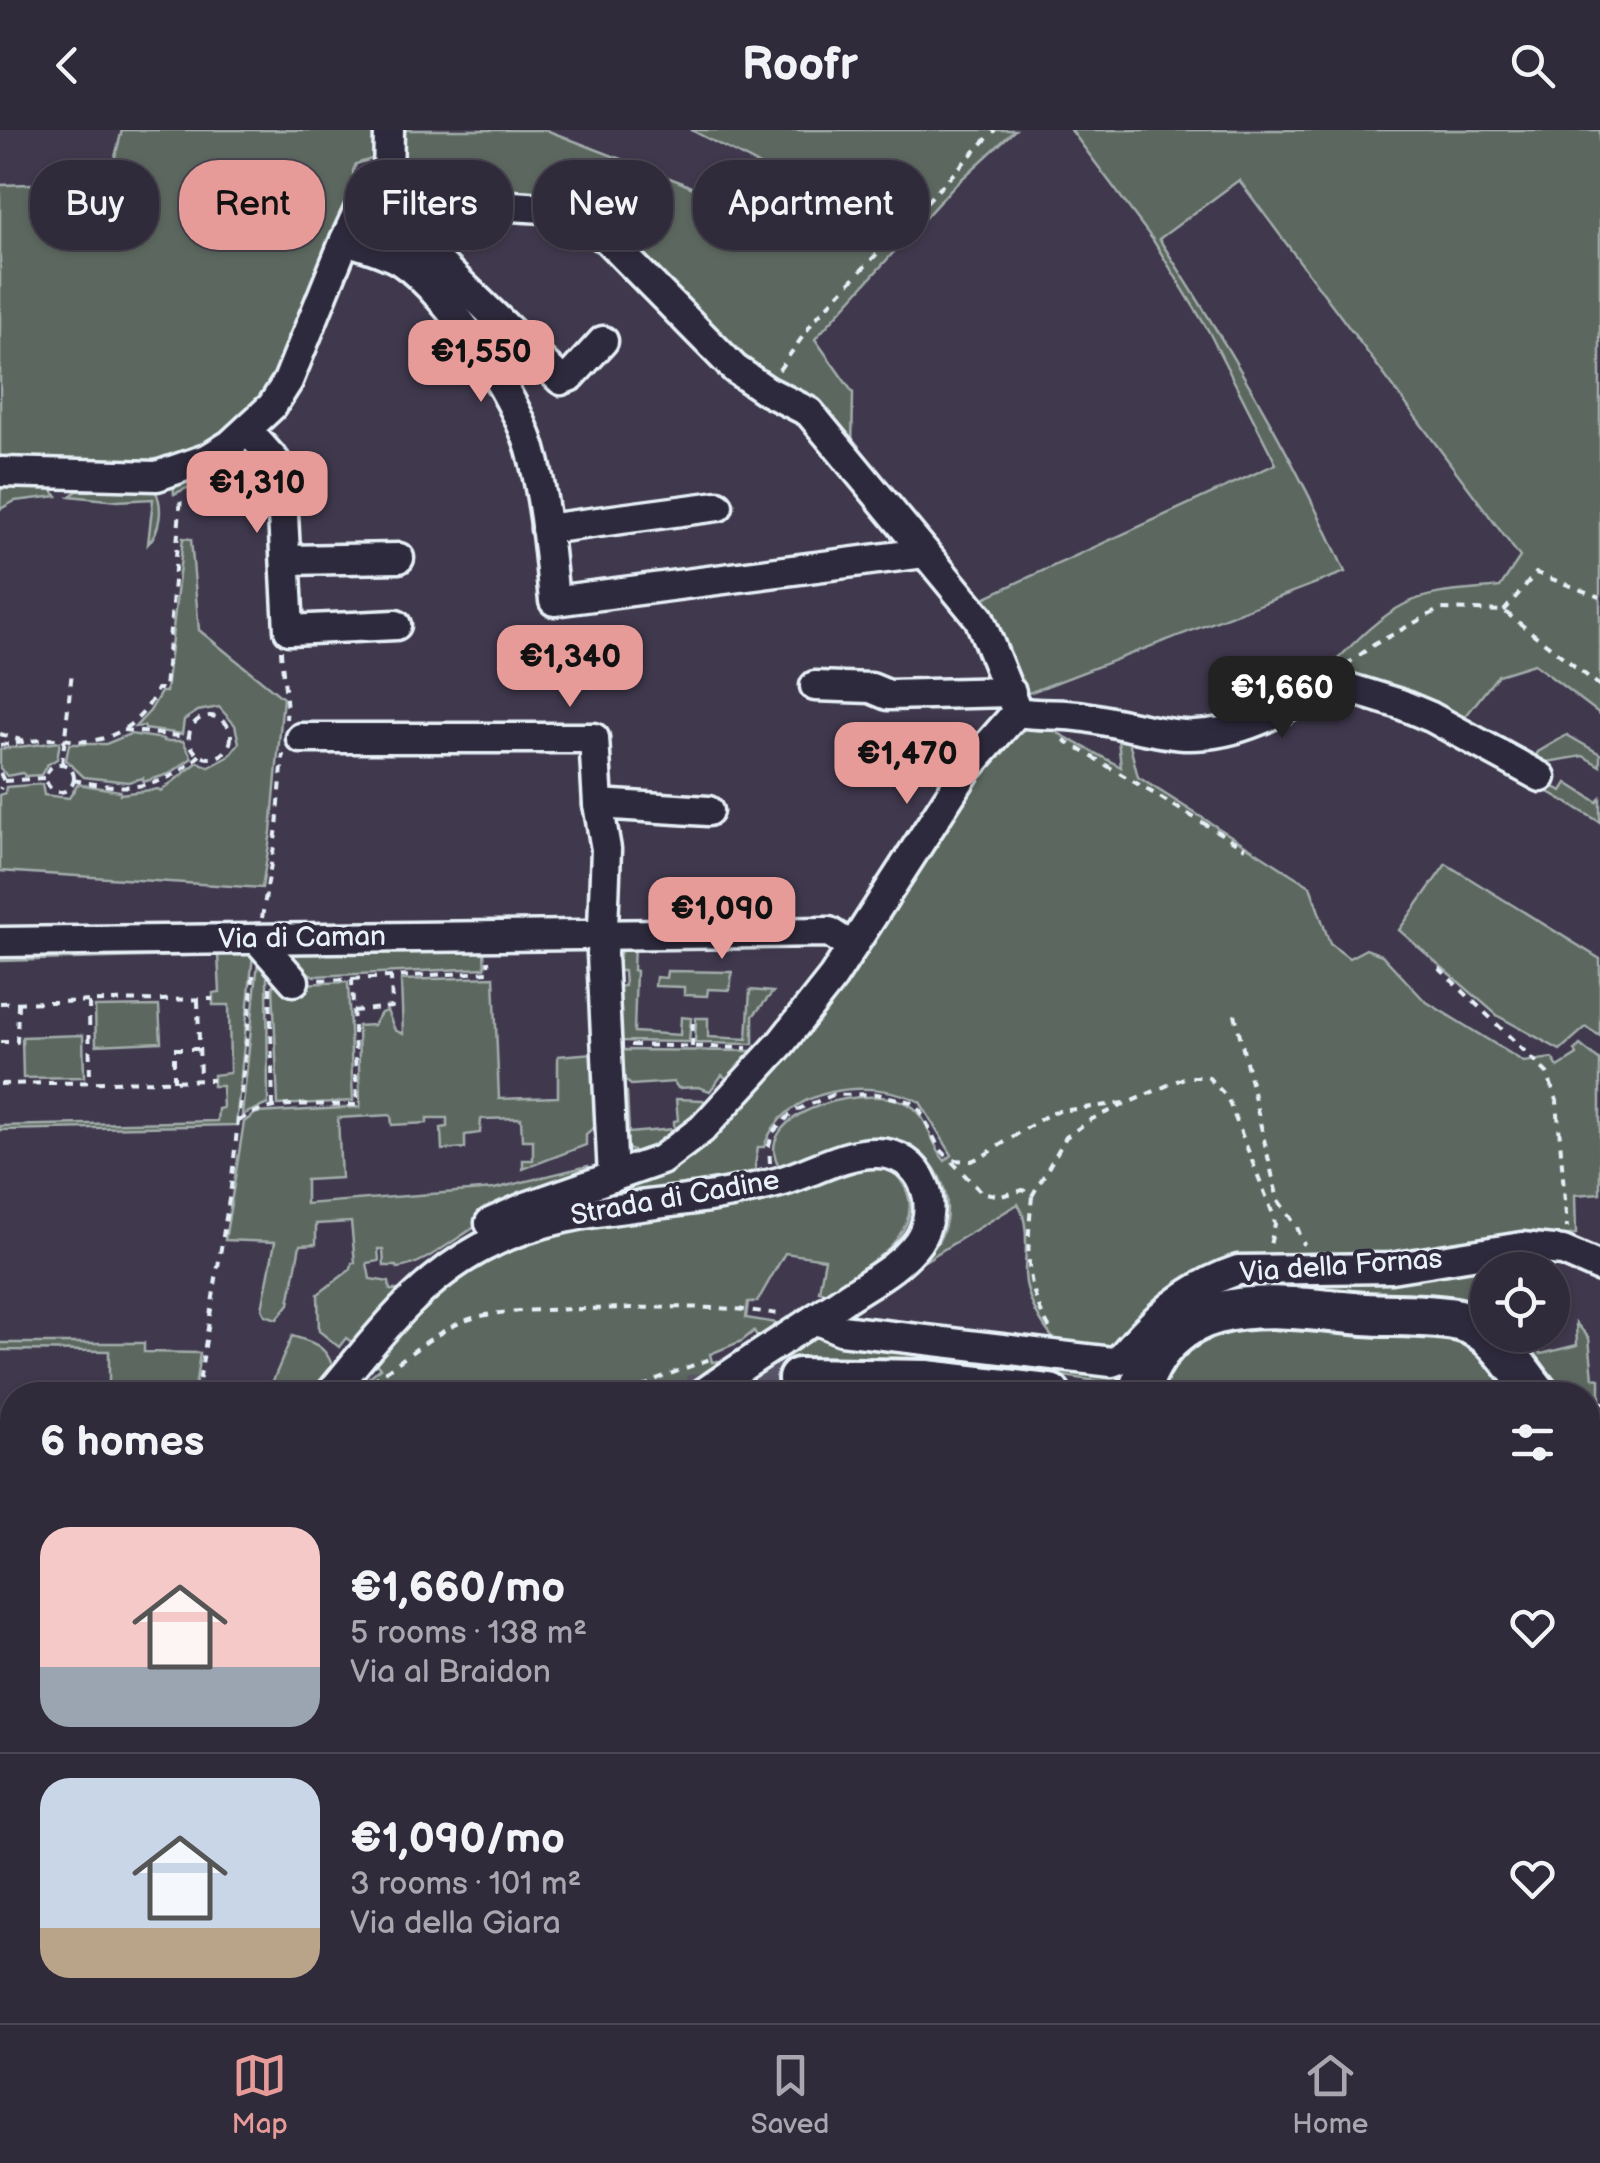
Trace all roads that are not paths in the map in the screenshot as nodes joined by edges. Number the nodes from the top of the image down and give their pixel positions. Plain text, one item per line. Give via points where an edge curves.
1 (388, 130) edge
2 (388, 160) edge
3 (513, 206) edge
4 (345, 240) edge
5 (371, 250) edge
6 (404, 263) junction
7 (603, 342) dead end
8 (248, 431) junction
9 (0, 472) edge
10 (718, 506) dead end
11 (546, 529) junction
12 (924, 553) junction
13 (399, 558) dead end
14 (287, 560) junction
15 (396, 625) dead end
16 (815, 686) dead end
17 (1014, 702) junction
18 (290, 742) road end
19 (1542, 776) dead end
20 (598, 804) junction
21 (708, 811) dead end
22 (258, 933) junction
23 (604, 933) junction
24 (0, 942) edge
25 (852, 947) junction
26 (294, 981) road end
27 (613, 1165) junction
28 (1600, 1267) edge
29 (407, 1304) junction
30 (815, 1319) junction
31 (800, 1379) tunnel mouth
32 (340, 1382) edge
33 (720, 1382) edge
34 (937, 1382) edge
35 (1143, 1382) edge
36 (1520, 1382) edge

1 - 2 street
3 - 12 street via 544,208 623,252 723,358 809,412
4 - 8 street via 288,380
5 - 6 street
6 - 7 street via 432,256 561,380
6 - 11 street via 450,310 507,392 530,447
8 - 9 street via 210,458 157,476
8 - 14 street via 279,468
10 - 11 street
11 - 12 street via 554,600
12 - 17 street via 980,618
13 - 14 street
14 - 15 street via 285,632
16 - 17 street
17 - 19 street via 1048,716 1198,734 1257,721 1325,681 1400,704
17 - 25 street
18 - 20 street via 594,738
20 - 21 street
20 - 23 street via 606,848
22 - 23 street, Via di Caman
22 - 24 street, Via di Caman
22 - 26 street
23 - 25 street, Via di Caman via 829,932
23 - 27 street
25 - 27 street via 781,1043 713,1118 655,1158
27 - 29 street via 463,1238 409,1281 401,1297
28 - 30 street, Via della Fornas via 1552,1248 1522,1247 1391,1268 1238,1270 1162,1312 1112,1362 841,1330
29 - 30 street, Strada di Cadine via 461,1260 551,1219 714,1196 856,1155 892,1154 906,1161 927,1190 928,1220 917,1244
29 - 32 street, Strada di Cadine
30 - 33 street, Strada di Cadine
31 - 34 highway
35 - 36 highway via 1150,1362 1183,1328 1238,1306 1462,1321 1496,1342

